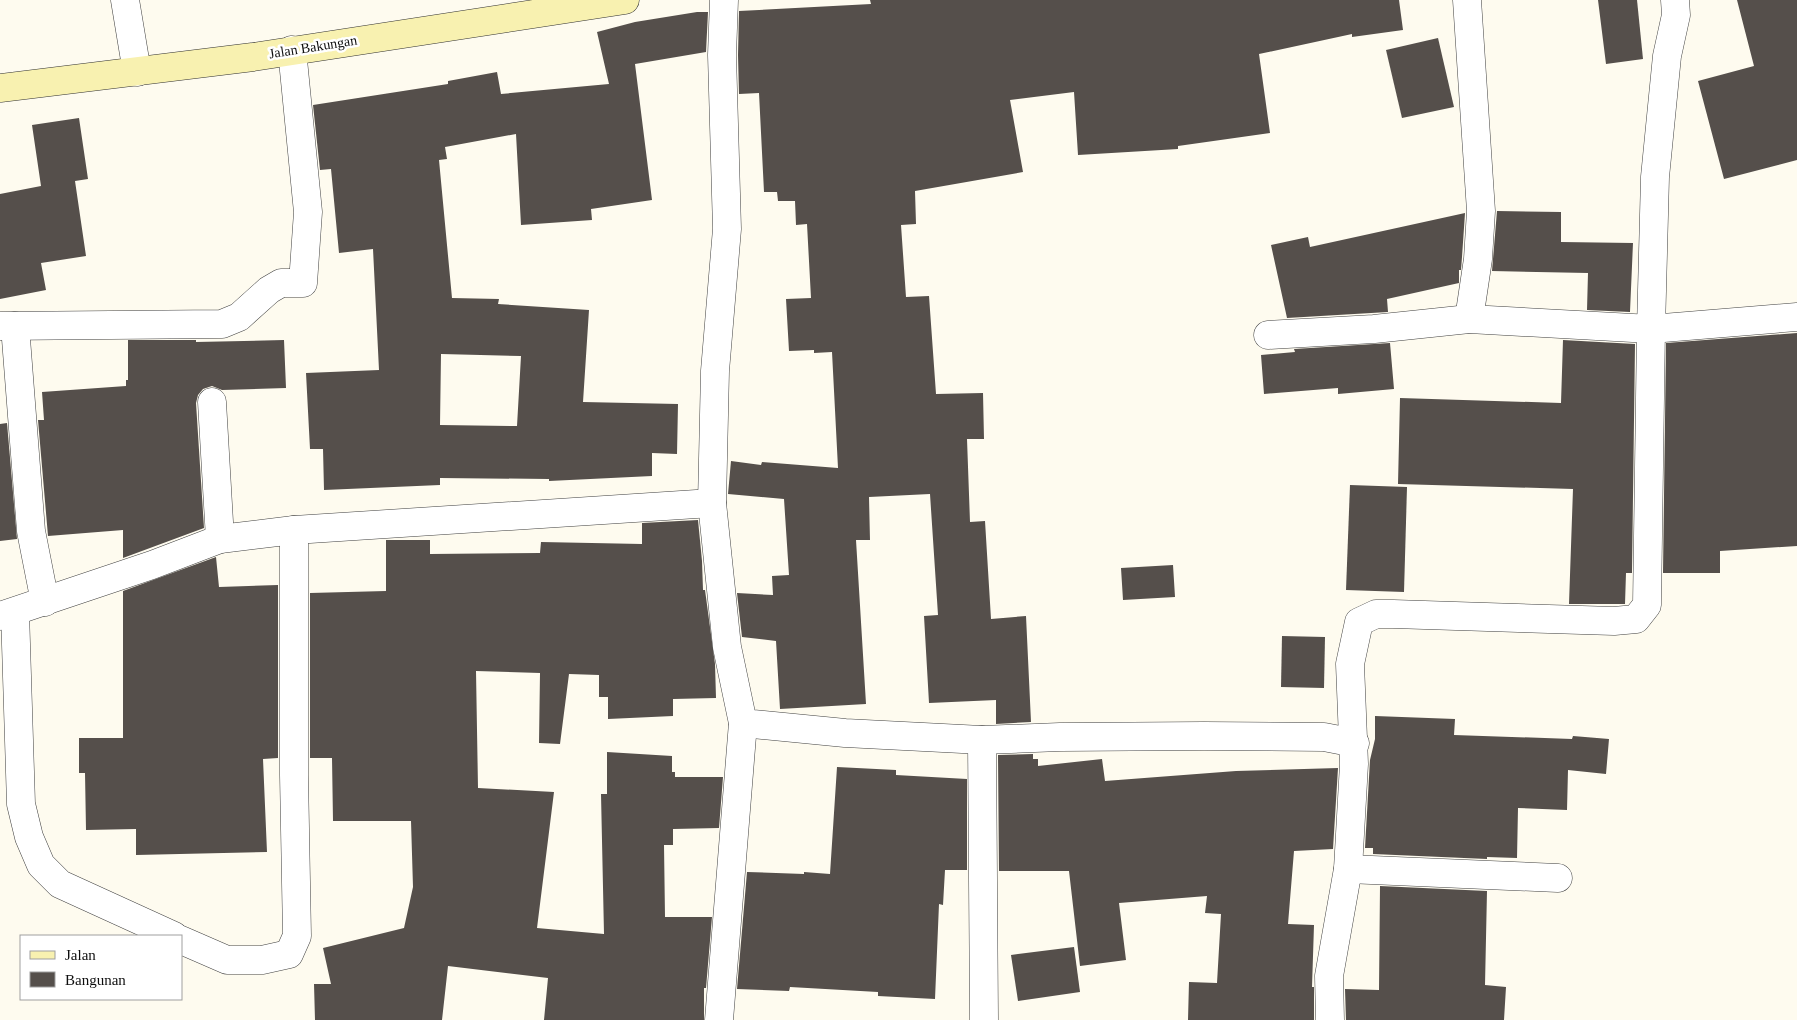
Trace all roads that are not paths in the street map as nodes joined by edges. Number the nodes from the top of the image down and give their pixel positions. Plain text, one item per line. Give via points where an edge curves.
1 (125, 0) edge
2 (620, 0) edge
3 (724, 0) edge
4 (1467, 0) edge
5 (1675, 0) edge
6 (292, 50) junction
7 (137, 72) junction
8 (0, 88) edge
9 (1797, 317) edge
10 (1469, 319) junction
11 (7, 326) edge
12 (1651, 329) junction
13 (1268, 336) dead end
14 (212, 402) dead end
15 (712, 503) junction
16 (294, 530) junction
17 (220, 539) junction
18 (45, 602) junction
19 (8, 614) edge
20 (743, 723) junction
21 (982, 740) junction
22 (1355, 744) junction
23 (1348, 869) junction
24 (1558, 878) dead end
25 (172, 935) edge
26 (182, 940) edge
27 (719, 1020) edge
28 (984, 1020) edge
29 (1330, 1020) edge

1 - 7 street
2 - 6 main road, Jalan Bakungan
3 - 15 street via 722,55 727,230 715,371
4 - 10 street via 1481,211
5 - 12 street via 1676,15 1667,56 1655,176
6 - 7 main road, Jalan Bakungan
6 - 11 street via 308,212 303,283 281,283 238,316 222,324
7 - 8 main road, Jalan Bakungan
9 - 12 street
10 - 12 street
10 - 13 street
11 - 18 street via 31,531
12 - 22 street via 1647,605 1636,618 1614,621 1376,614 1359,622 1350,664
14 - 17 street
15 - 16 street
15 - 20 street via 728,647
16 - 17 street
16 - 26 street via 297,936 289,954 262,960 227,960
17 - 18 street
18 - 19 street
19 - 25 street via 21,804 29,837 41,865 60,884
20 - 21 street via 845,733
20 - 27 street
21 - 22 street via 1324,737
21 - 28 street
22 - 23 street
23 - 24 street
23 - 29 street via 1329,976

